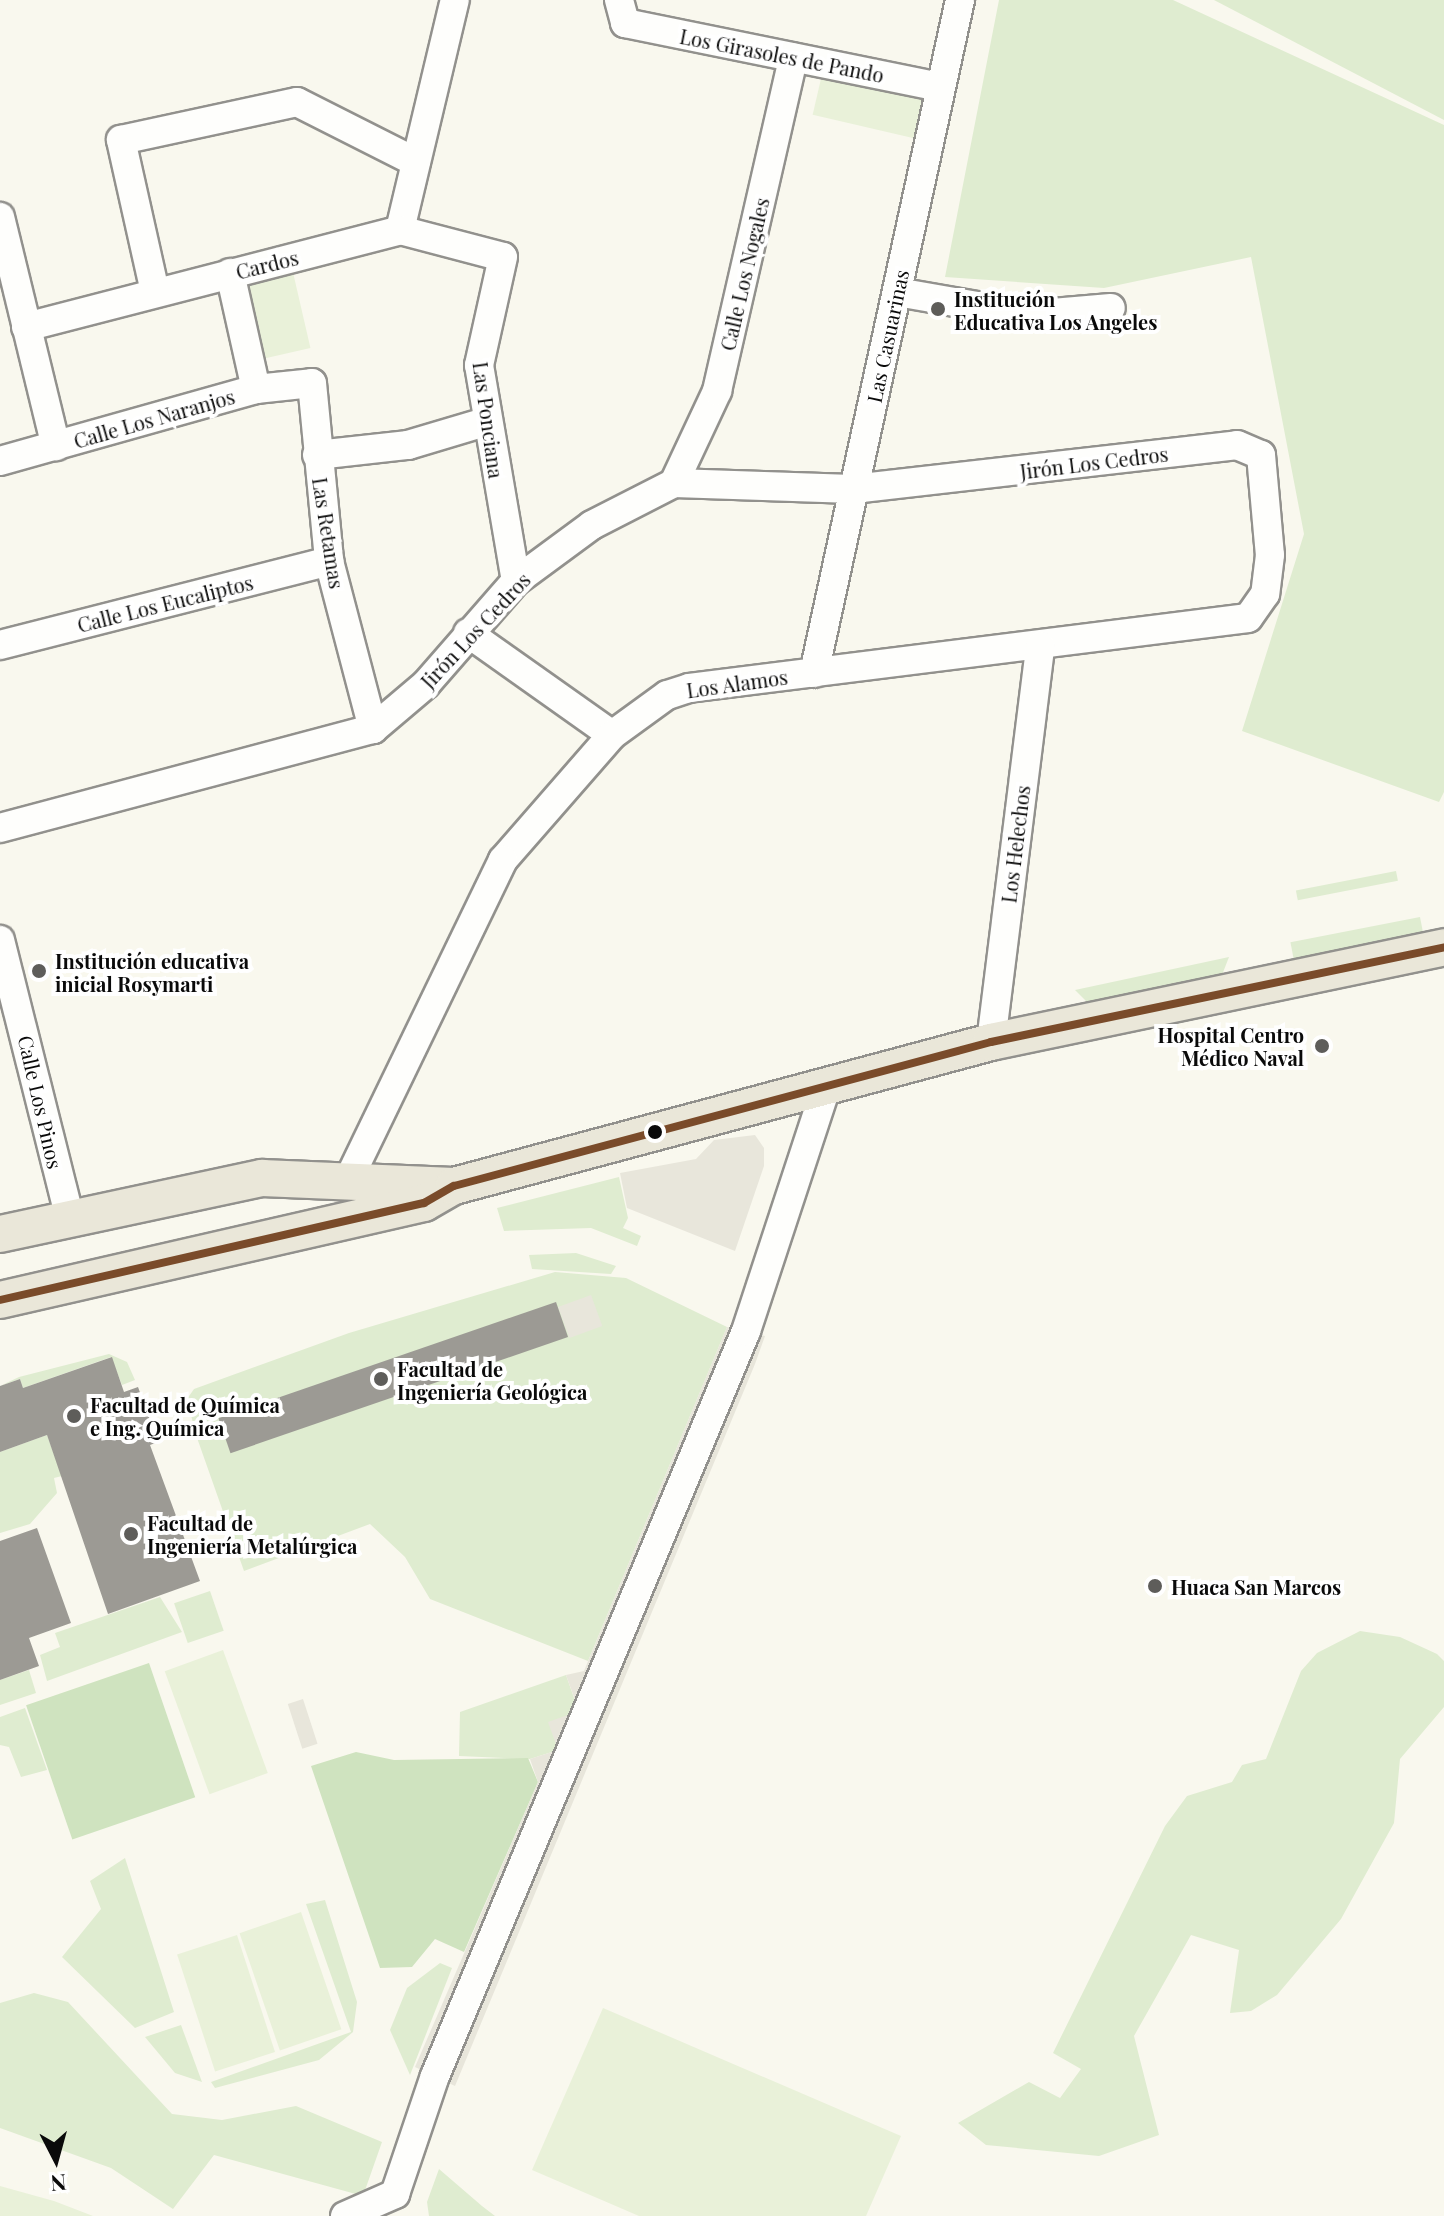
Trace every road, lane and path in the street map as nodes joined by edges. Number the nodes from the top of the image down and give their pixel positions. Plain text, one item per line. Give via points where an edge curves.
1 (455, 0) edge
2 (960, 0) edge
3 (622, 12) edge
4 (793, 58) junction
5 (939, 87) junction
6 (416, 162) junction
7 (0, 217) edge
8 (400, 230) junction
9 (230, 273) junction
10 (155, 292) junction
11 (897, 292) junction
12 (1111, 308) dead end
13 (26, 327) junction
14 (310, 383) joint
15 (256, 389) junction
16 (485, 422) junction
17 (56, 446) junction
18 (317, 455) junction
19 (0, 461) edge
20 (674, 483) junction
21 (853, 489) junction
22 (329, 561) junction
23 (516, 581) junction
24 (1248, 618) joint
25 (468, 633) junction
26 (0, 645) edge
27 (1040, 646) junction
28 (814, 673) junction
29 (373, 729) junction
30 (612, 735) junction
31 (0, 828) edge
32 (0, 940) edge
33 (1444, 947) edge
34 (10, 1012) edge
35 (991, 1042) junction
36 (827, 1085) junction
37 (349, 1179) junction
38 (222, 1186) junction
39 (454, 1186) junction
40 (70, 1218) junction
41 (0, 1234) edge
42 (243, 1243) junction
43 (0, 1300) edge
44 (345, 2216) edge

1 - 6 street
2 - 5 street, Las Casuarinas
3 - 4 street, Los Girasoles de Pando
4 - 5 street, Los Girasoles de Pando
4 - 20 street, Calle Los Nogales via 717,391
5 - 11 street, Las Casuarinas
6 - 8 street
6 - 10 street via 297,102 112,142
7 - 13 street
8 - 9 street, Cardos
8 - 16 street, Las Ponciana via 505,262 480,350
9 - 10 street, Cardos
9 - 15 street
10 - 13 street, Cardos
11 - 12 street via 1029,315
11 - 21 street, Las Casuarinas
13 - 17 street
14 - 15 street, Calle Los Naranjos
14 - 18 street, Las Retamas
15 - 17 street, Calle Los Naranjos
16 - 18 street via 408,445
16 - 23 street, Las Ponciana
17 - 19 street, Calle Los Naranjos
18 - 22 street, Las Retamas
20 - 21 street, Jirón Los Cedros
20 - 23 street, Jirón Los Cedros via 592,525
21 - 24 street, Jirón Los Cedros via 1237,445 1261,455 1268,488 1268,581
21 - 28 street, Las Casuarinas
22 - 26 street, Calle Los Eucaliptos
22 - 29 street, Las Retamas
23 - 25 street, Jirón Los Cedros
24 - 27 street, Los Alamos
25 - 29 street, Jirón Los Cedros via 426,684
25 - 30 street
27 - 28 street, Los Alamos
27 - 35 street, Los Helechos
28 - 30 street, Los Alamos via 681,689
29 - 31 street, Jirón Los Cedros
30 - 37 street, Los Alamos via 525,830 497,871
32 - 34 street, Calle Los Pinos
33 - 35 main road
34 - 40 street, Calle Los Pinos
35 - 36 main road
36 - 39 main road
36 - 44 street via 746,1331 435,2076 395,2194
37 - 38 main road via 274,1177
37 - 39 main road
38 - 40 main road
38 - 42 main road via 248,1197 255,1208 257,1221
39 - 42 main road via 424,1203
40 - 41 main road
42 - 43 main road

